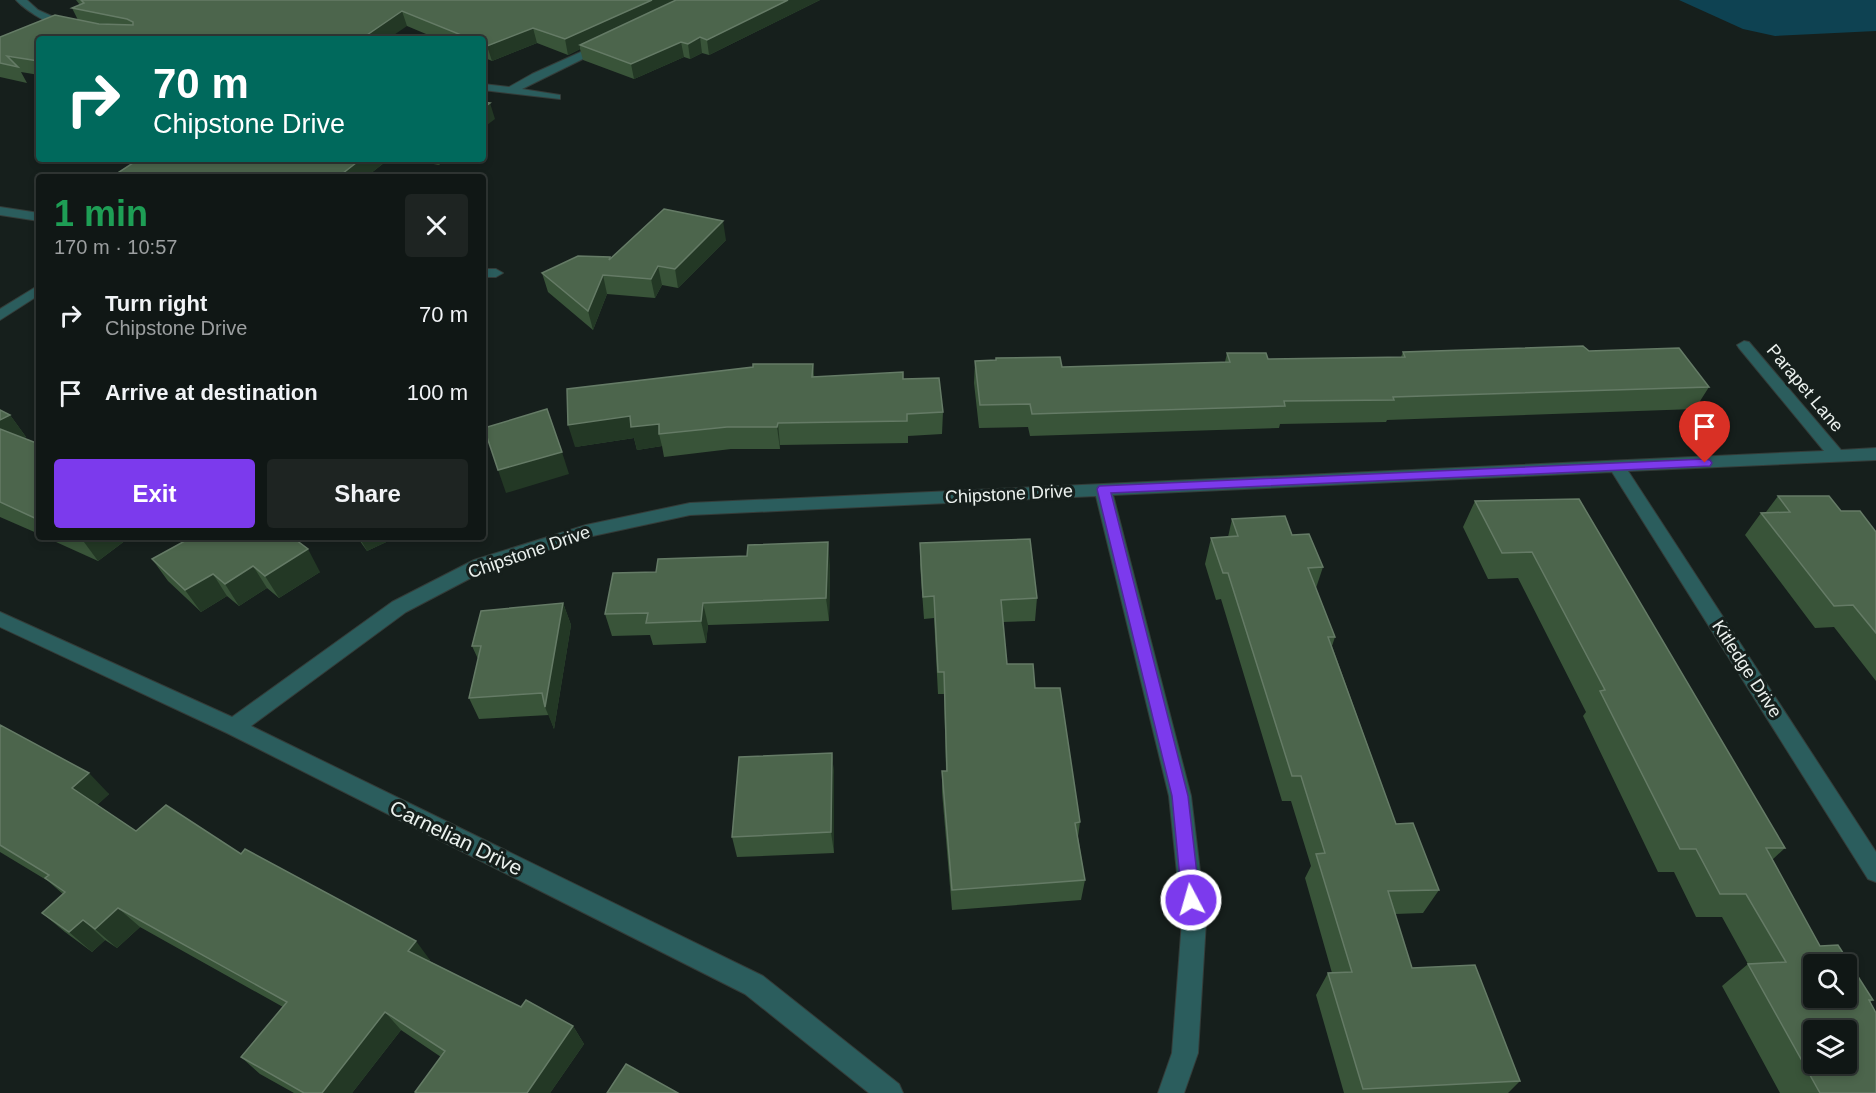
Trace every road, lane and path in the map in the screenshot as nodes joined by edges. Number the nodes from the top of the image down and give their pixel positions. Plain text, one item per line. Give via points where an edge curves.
1 (21, 0) edge
2 (77, 28) edge
3 (618, 38) edge
4 (486, 87) edge
5 (511, 91) junction
6 (556, 97) dead end
7 (0, 211) edge
8 (36, 217) edge
9 (36, 291) edge
10 (0, 316) edge
11 (1744, 345) dead end
12 (1876, 454) edge
13 (1837, 456) junction
14 (1617, 467) junction
15 (1104, 489) junction
16 (0, 619) edge
17 (234, 727) junction
18 (1876, 872) edge
19 (890, 1093) edge
20 (1171, 1093) edge

1 - 2 street via 34,12
3 - 5 street
4 - 5 street
5 - 6 street
7 - 8 street
9 - 10 street
11 - 13 street, Parapet Lane
12 - 13 street, Chipstone Drive
13 - 14 street, Chipstone Drive
14 - 15 street, Chipstone Drive
14 - 18 street, Kitledge Drive
15 - 17 street, Chipstone Drive via 690,509 586,531 480,565 399,607
15 - 20 street via 1182,807 1194,921 1185,1053
16 - 17 street, Carnelian Drive
17 - 19 street, Carnelian Drive via 754,985

